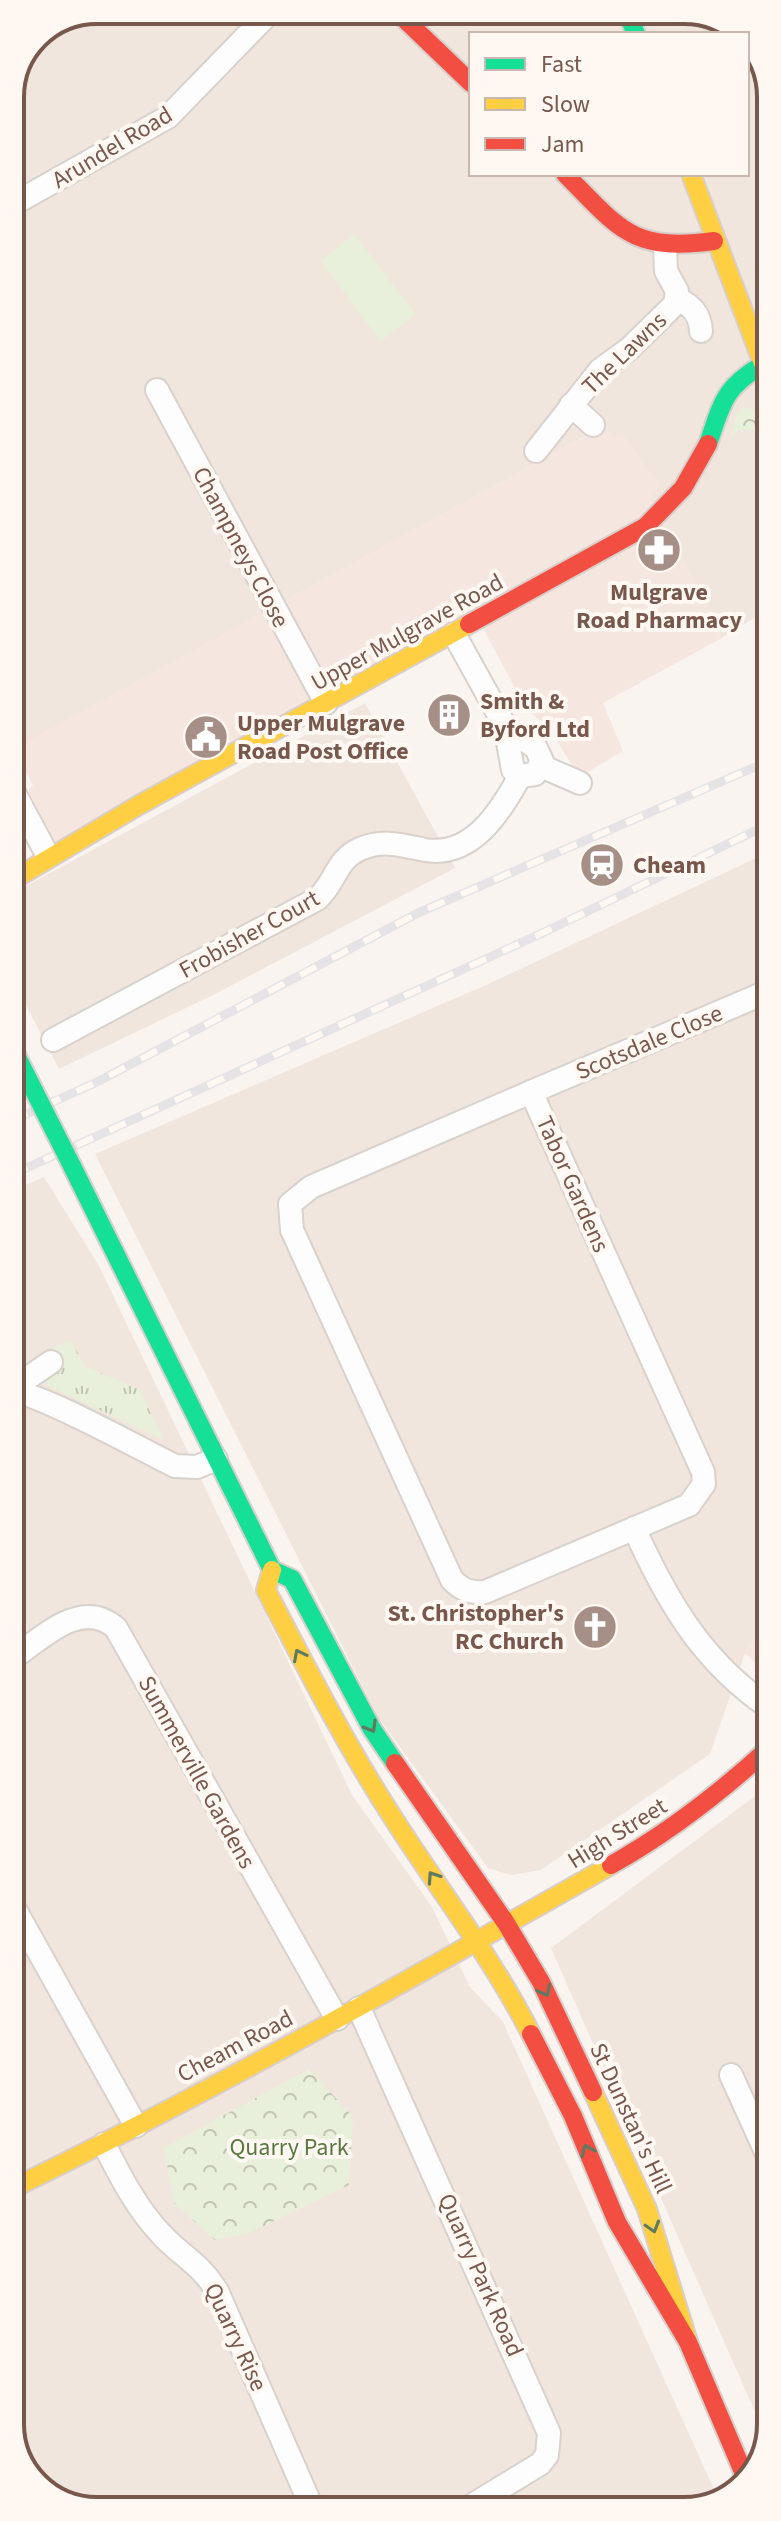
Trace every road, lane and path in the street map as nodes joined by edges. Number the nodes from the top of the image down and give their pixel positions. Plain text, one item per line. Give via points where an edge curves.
1 (258, 24) edge
2 (410, 24) edge
3 (469, 81) edge
4 (567, 176) edge
5 (692, 176) edge
6 (24, 198) edge
7 (714, 241) junction
8 (665, 247) junction
9 (677, 298) junction
10 (701, 331) dead end
11 (757, 354) edge
12 (757, 375) edge
13 (157, 390) dead end
14 (571, 405) junction
15 (593, 425) dead end
16 (536, 451) dead end
17 (454, 634) junction
18 (326, 703) junction
19 (505, 726) junction
20 (541, 766) junction
21 (580, 783) dead end
22 (515, 786) junction
23 (24, 811) edge
24 (48, 856) junction
25 (24, 872) edge
26 (757, 996) edge
27 (53, 1040) dead end
28 (24, 1071) edge
29 (531, 1092) junction
30 (51, 1362) dead end
31 (24, 1382) edge
32 (24, 1393) edge
33 (216, 1459) junction
34 (634, 1528) junction
35 (272, 1570) junction
36 (24, 1651) edge
37 (757, 1699) edge
38 (757, 1759) edge
39 (506, 1923) junction
40 (24, 1925) edge
41 (478, 1942) junction
42 (359, 2008) junction
43 (337, 2019) junction
44 (731, 2075) dead end
45 (136, 2126) junction
46 (757, 2132) edge
47 (104, 2144) junction
48 (24, 2183) edge
49 (688, 2342) junction
50 (742, 2468) edge
51 (307, 2497) edge
52 (486, 2497) edge

1 - 6 street, Arundel Road via 168,117
2 - 3 main road
4 - 8 main road via 632,237
5 - 7 main road
7 - 8 main road
7 - 11 main road
8 - 9 street, The Lawns via 663,260
9 - 10 street via 700,318
9 - 14 street, The Lawns via 629,349 600,370
12 - 17 main road, Upper Mulgrave Road via 729,387 702,459 666,511 623,542
13 - 18 street, Champneys Close
14 - 15 street
14 - 16 street, The Lawns
17 - 18 main road, Upper Mulgrave Road
17 - 19 street
18 - 24 main road, Upper Mulgrave Road
19 - 20 street via 536,748
19 - 22 street
20 - 21 street
20 - 22 street
22 - 27 street, Frobisher Court via 481,832 454,847 440,851 389,842 346,856 328,890 317,899
23 - 24 street
24 - 25 main road, Upper Mulgrave Road
26 - 29 street, Scotsdale Close
28 - 33 main road, bridge
29 - 34 street, Tabor Gardens via 703,1472 704,1484 689,1505
29 - 34 street, Tabor Gardens via 311,1187 290,1204 292,1230 452,1580 461,1589 485,1592
30 - 31 street
32 - 33 street via 175,1466 197,1467
33 - 35 main road
34 - 37 street via 696,1642
35 -> 39 main road, St Dunstan's Hill via 292,1579 372,1729
41 -> 35 main road, St Dunstan's Hill via 340,1732 266,1590
36 - 43 street, Summerville Gardens via 78,1617 95,1617 116,1628
38 - 39 main road, High Street via 661,1837
39 - 41 main road, High Street
39 -> 49 main road, St Dunstan's Hill via 541,1982 647,2209
40 - 45 street
41 - 42 main road, Cheam Road
49 -> 41 main road, St Dunstan's Hill via 617,2222 573,2116 505,1983
42 - 43 main road, Cheam Road
42 - 52 street, Quarry Park Road via 549,2433 547,2455 540,2464
43 - 45 main road, Cheam Road
44 - 46 street
45 - 47 main road, Cheam Road
47 - 48 main road, Cheam Road
47 - 51 street, Quarry Rise via 149,2221 196,2262 217,2291
49 - 50 main road, St Dunstan's Hill

